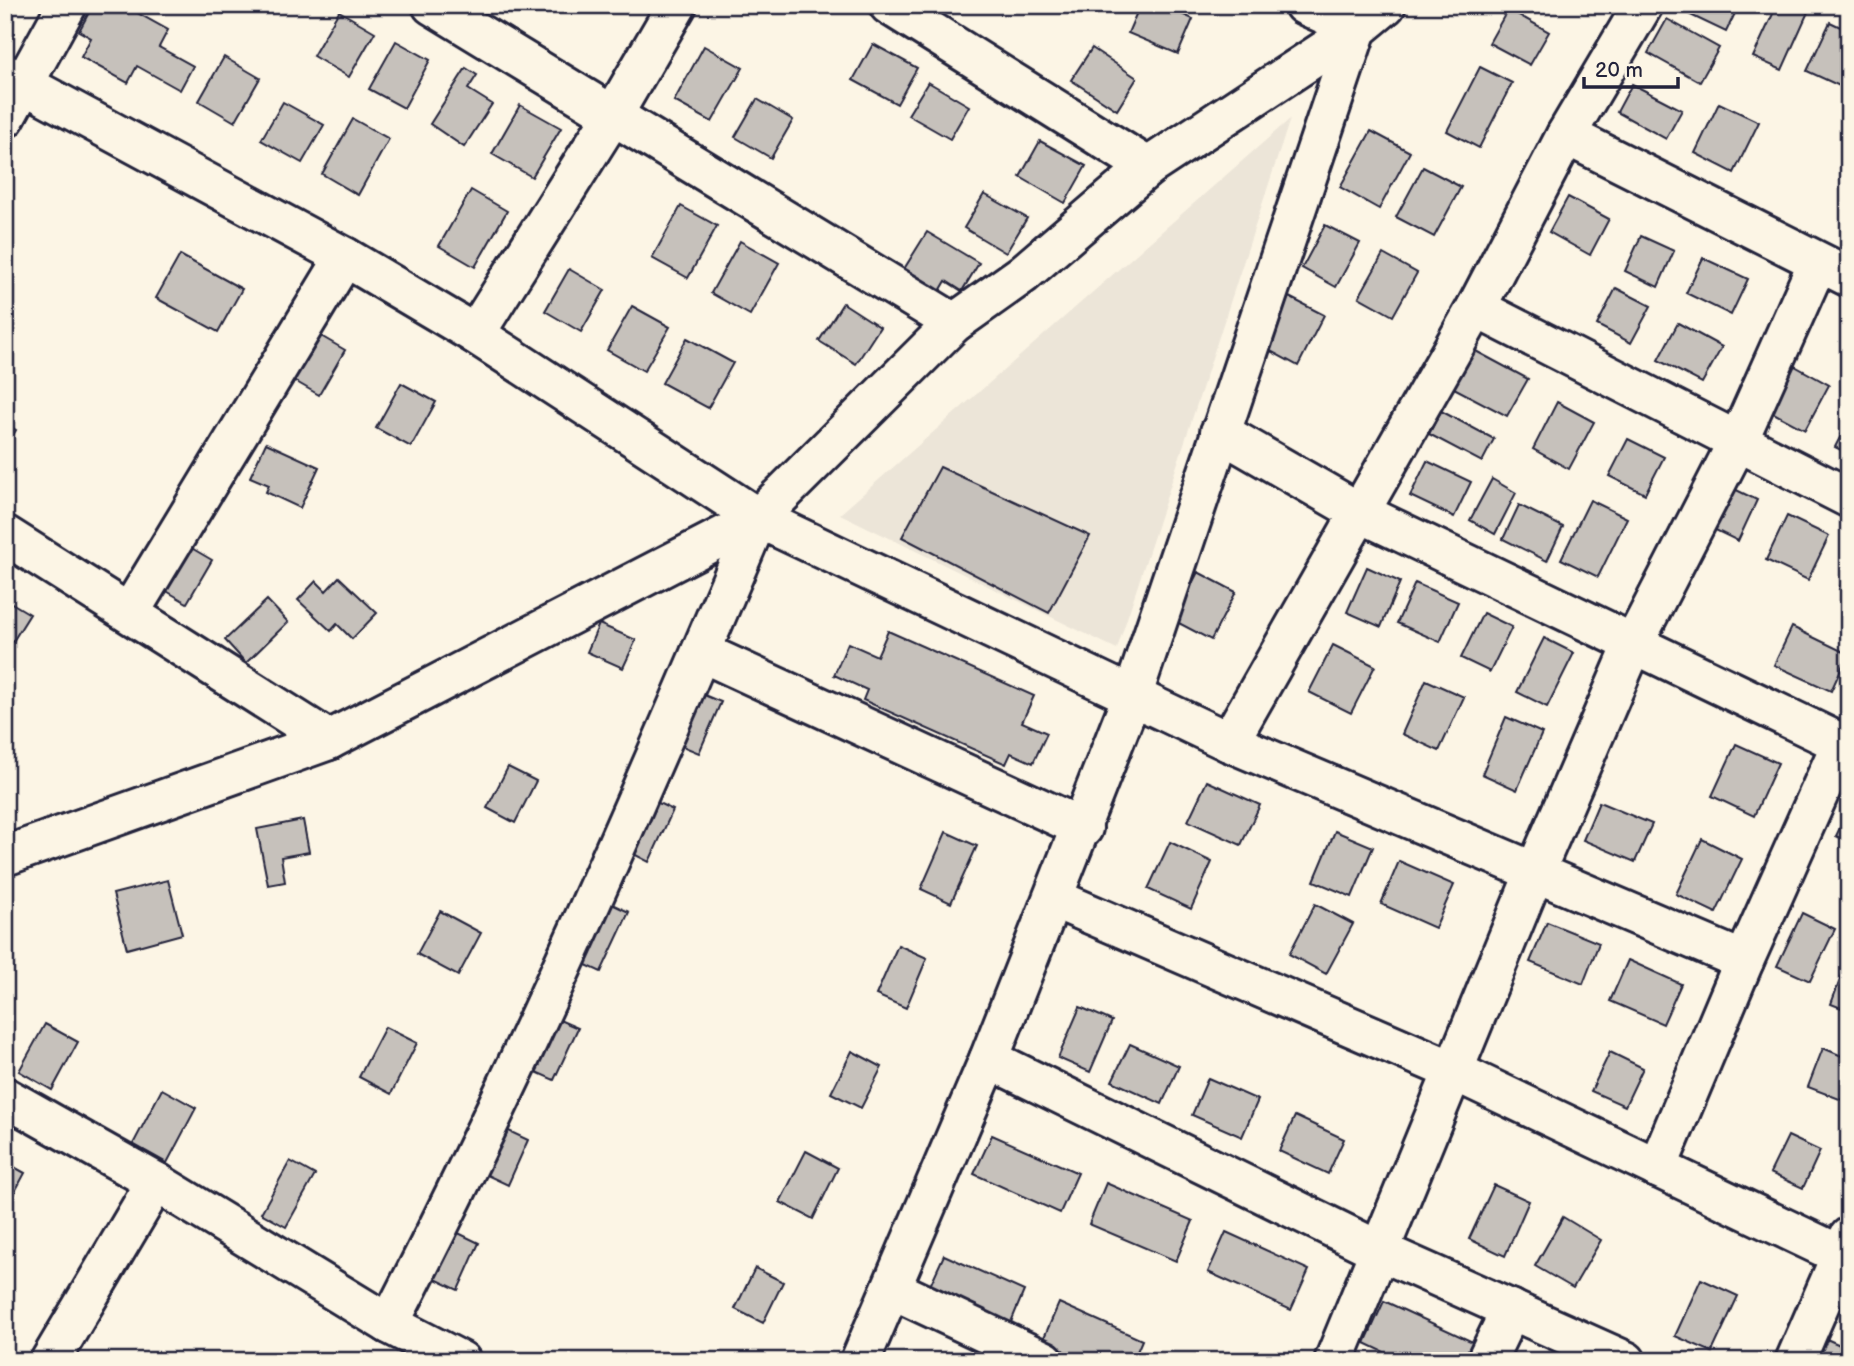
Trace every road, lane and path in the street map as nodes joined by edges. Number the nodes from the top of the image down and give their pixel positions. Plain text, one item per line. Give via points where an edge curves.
1 (67, 5) edge
2 (432, 5) edge
3 (677, 5) edge
4 (889, 5) edge
5 (1304, 5) edge
6 (1386, 5) edge
7 (1643, 5) edge
8 (1357, 29) junction
9 (15, 78) edge
10 (613, 115) junction
11 (5, 118) edge
12 (1566, 135) junction
13 (1148, 167) junction
14 (345, 257) junction
15 (1833, 270) edge
16 (1476, 308) junction
17 (954, 323) junction
18 (475, 334) junction
19 (1220, 432) junction
20 (1738, 441) junction
21 (1849, 498) edge
22 (1359, 512) junction
23 (758, 518) junction
24 (5, 535) edge
25 (130, 612) junction
26 (1634, 643) junction
27 (701, 652) junction
28 (1133, 694) junction
29 (329, 740) junction
30 (1229, 742) junction
31 (1845, 745) edge
32 (1083, 828) junction
33 (5, 856) edge
34 (1535, 872) junction
35 (1053, 898) junction
36 (1744, 961) junction
37 (989, 1059) junction
38 (1454, 1071) junction
39 (5, 1097) edge
40 (1657, 1168) junction
41 (156, 1182) junction
42 (1846, 1250) edge
43 (1380, 1251) junction
44 (892, 1289) junction
45 (1511, 1309) junction
46 (389, 1324) junction
47 (452, 1359) edge
48 (50, 1361) edge
49 (860, 1361) edge
50 (1045, 1361) edge
51 (1334, 1361) edge
52 (1486, 1361) edge
53 (1626, 1361) edge
54 (1795, 1361) edge

1 - 9 street
2 - 10 street
3 - 10 street
4 - 13 street
5 - 8 street
6 - 8 street
7 - 12 street
8 - 13 street
8 - 19 street
9 - 11 street
9 - 14 street
10 - 17 street
10 - 18 street
12 - 15 street
12 - 16 street
13 - 17 street via 1023,274
14 - 18 street
14 - 25 street
15 - 20 street
16 - 20 street
16 - 22 street
17 - 23 street
18 - 23 street
19 - 22 street
19 - 28 street
20 - 21 street
20 - 26 street
22 - 26 street
22 - 30 street
23 - 27 street
23 - 28 street
23 - 29 street
24 - 25 street
25 - 29 street
26 - 31 street
26 - 34 street
27 - 32 street
27 - 46 street via 568,960 469,1170
28 - 30 street
28 - 32 street
29 - 33 street
30 - 34 street
31 - 36 street
32 - 35 street
34 - 36 street
34 - 38 street
35 - 37 street
35 - 38 street
36 - 40 street
37 - 43 street
37 - 44 street
38 - 40 street
38 - 43 street
39 - 41 street
40 - 42 street
41 - 46 street
41 - 48 street
42 - 54 street
43 - 45 street
43 - 51 street
44 - 49 street
44 - 50 street
45 - 52 street
45 - 53 street
46 - 47 street

